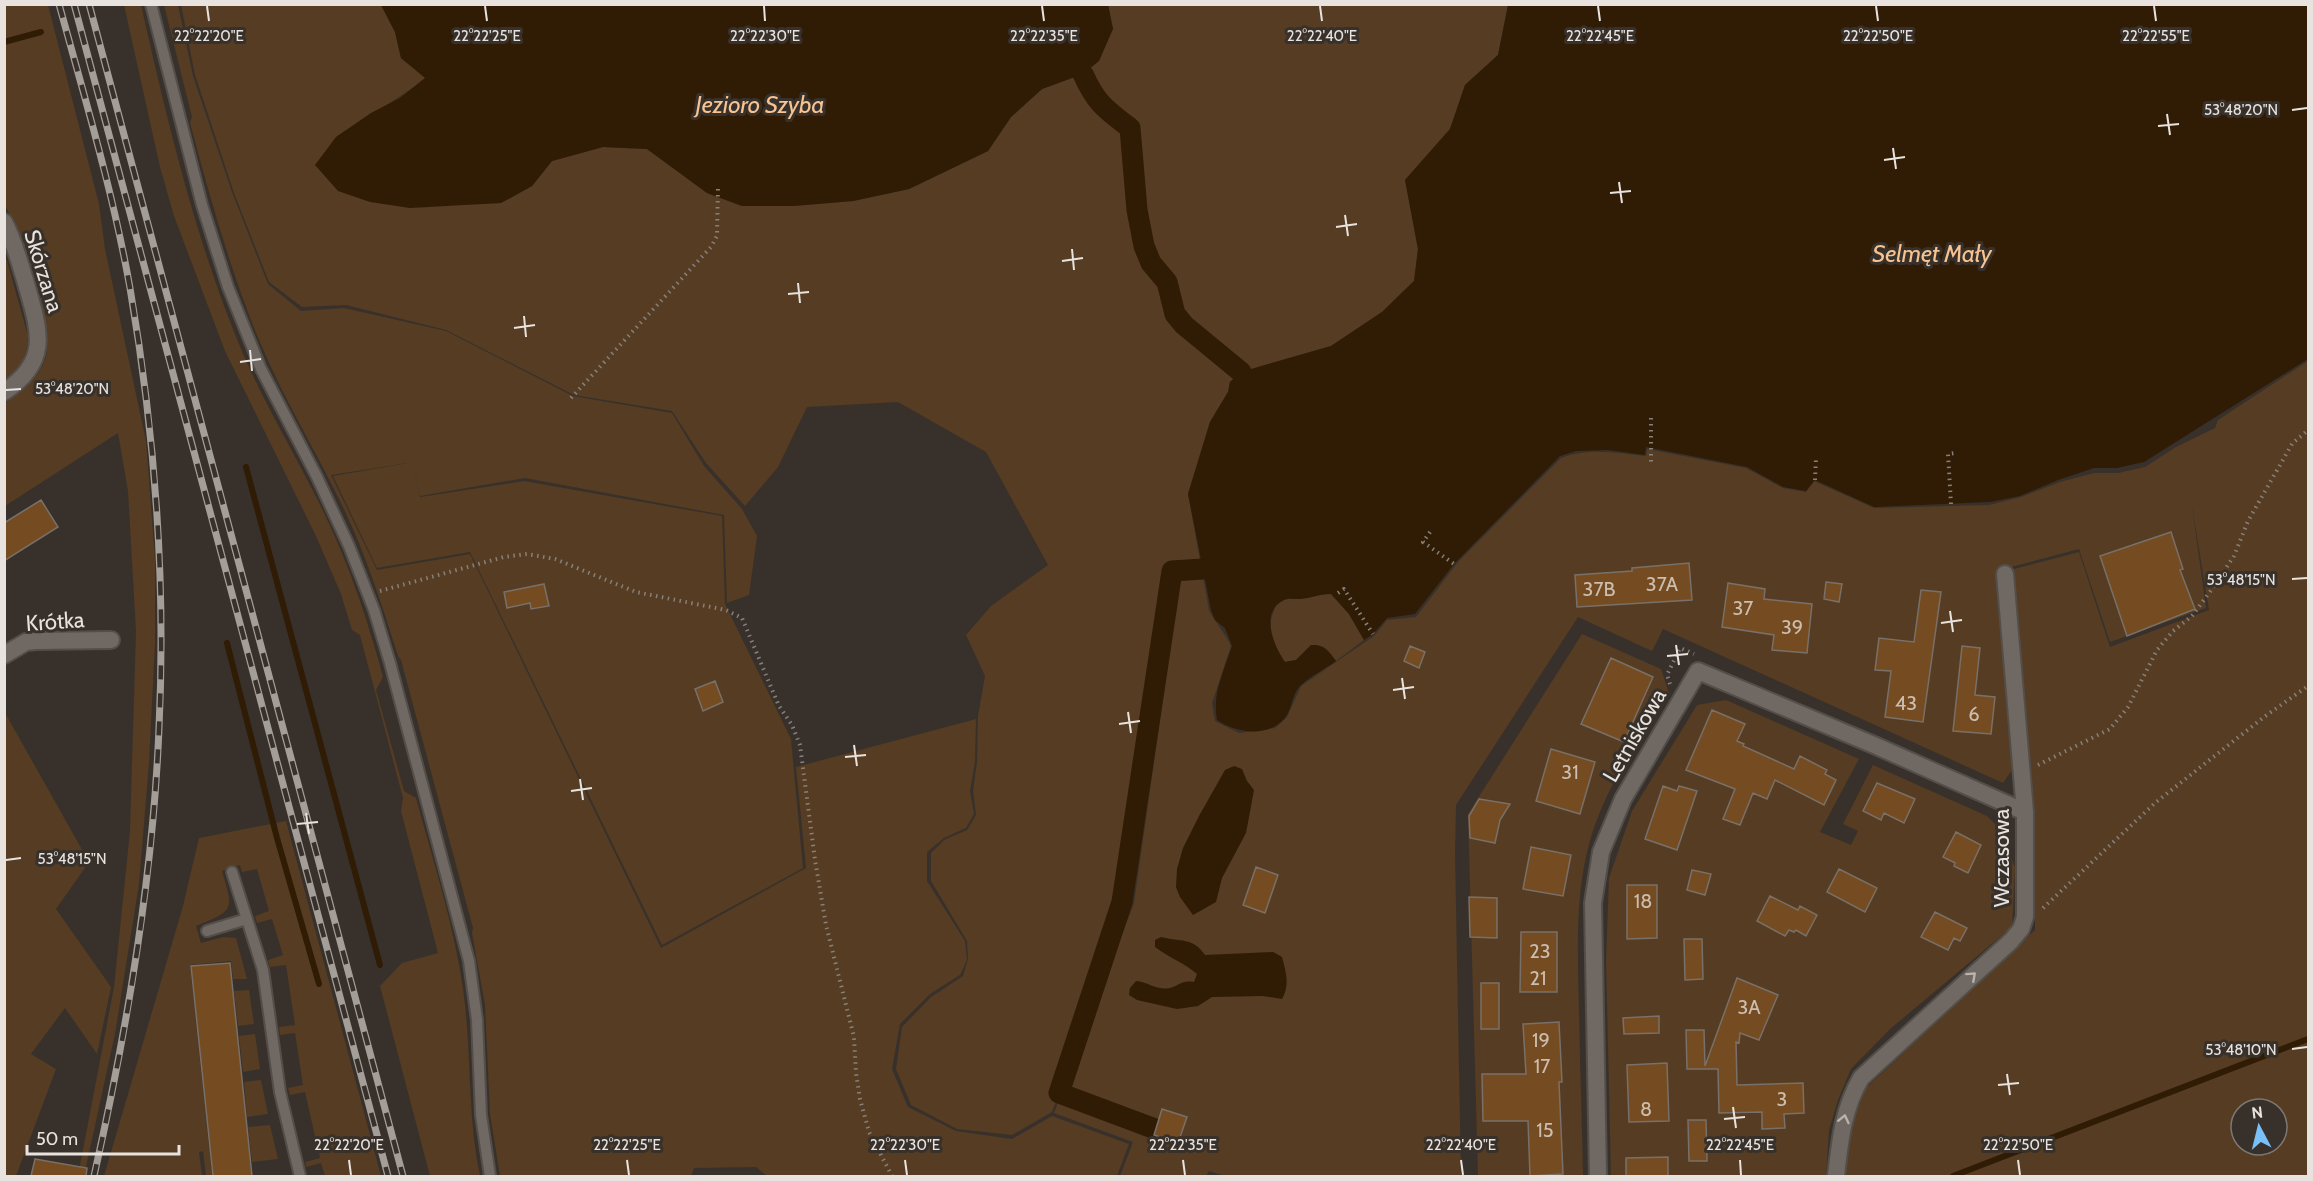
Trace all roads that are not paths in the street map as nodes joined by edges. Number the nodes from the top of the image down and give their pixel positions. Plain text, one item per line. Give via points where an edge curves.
1 (151, 4) edge
2 (4, 222) edge
3 (4, 392) edge
4 (2006, 574) dead end
5 (111, 640) dead end
6 (4, 655) edge
7 (2025, 812) junction
8 (232, 872) dead end
9 (246, 919) junction
10 (207, 931) dead end
11 (300, 1176) edge
12 (490, 1176) edge
13 (1598, 1176) edge
14 (1836, 1176) edge

1 - 12 lane via 202,206 228,287 261,369 334,511 368,594 390,663 468,961 477,1020 480,1115
2 - 3 street, Skórzana via 16,251 38,337 34,362 27,374
4 - 7 street, Wczasowa
5 - 6 street, Krótka via 26,642
7 - 13 street, Letniskowa via 1698,671 1623,799 1602,852 1593,903
14 -> 7 street, Wczasowa via 1847,1107 1861,1078 2021,929 2025,917
8 - 9 lane
9 - 10 lane
9 - 11 lane via 263,970 280,1092

